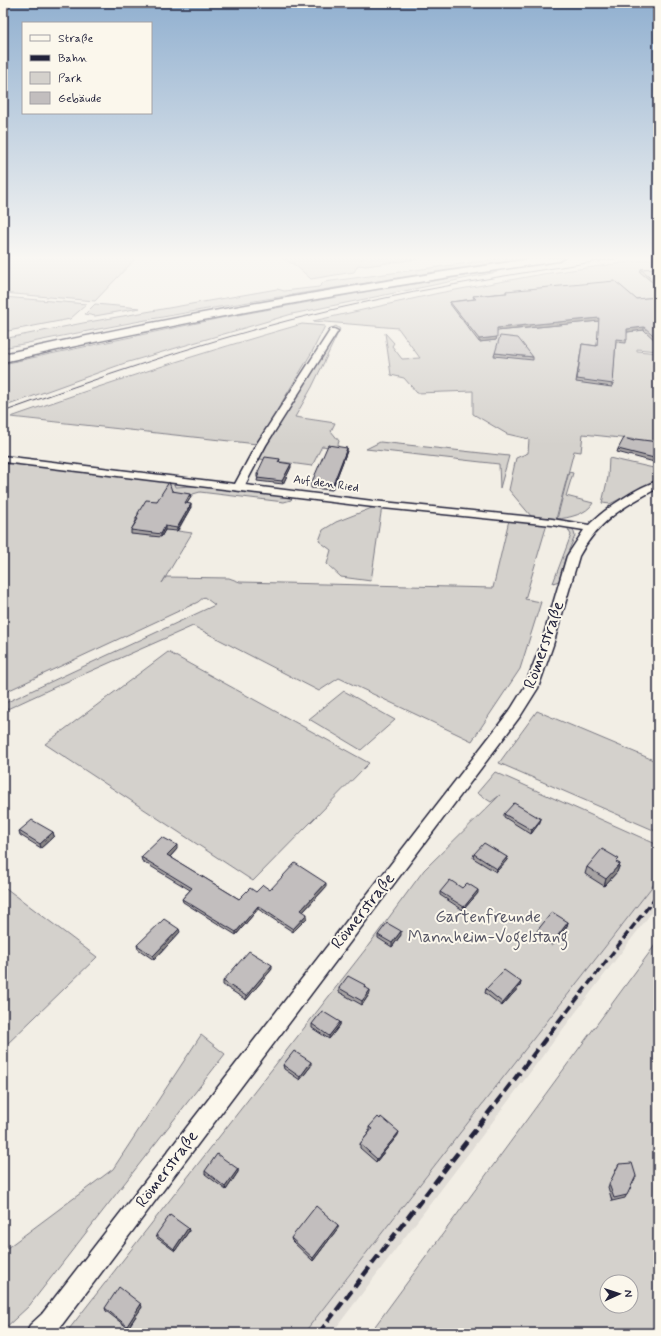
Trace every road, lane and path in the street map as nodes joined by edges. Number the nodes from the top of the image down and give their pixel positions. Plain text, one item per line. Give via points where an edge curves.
1 (179, 320) edge
2 (334, 331) dead end
3 (3, 358) edge
4 (3, 459) edge
5 (658, 484) edge
6 (239, 487) junction
7 (590, 528) junction
8 (38, 1333) edge

1 - 3 main road
2 - 6 street via 261,445
4 - 6 street, Auf den Ried
5 - 7 street, Römerstraße via 619,504
6 - 7 street, Auf den Ried
7 - 8 street, Römerstraße via 579,542 573,556 547,645 531,688 516,712 50,1322

